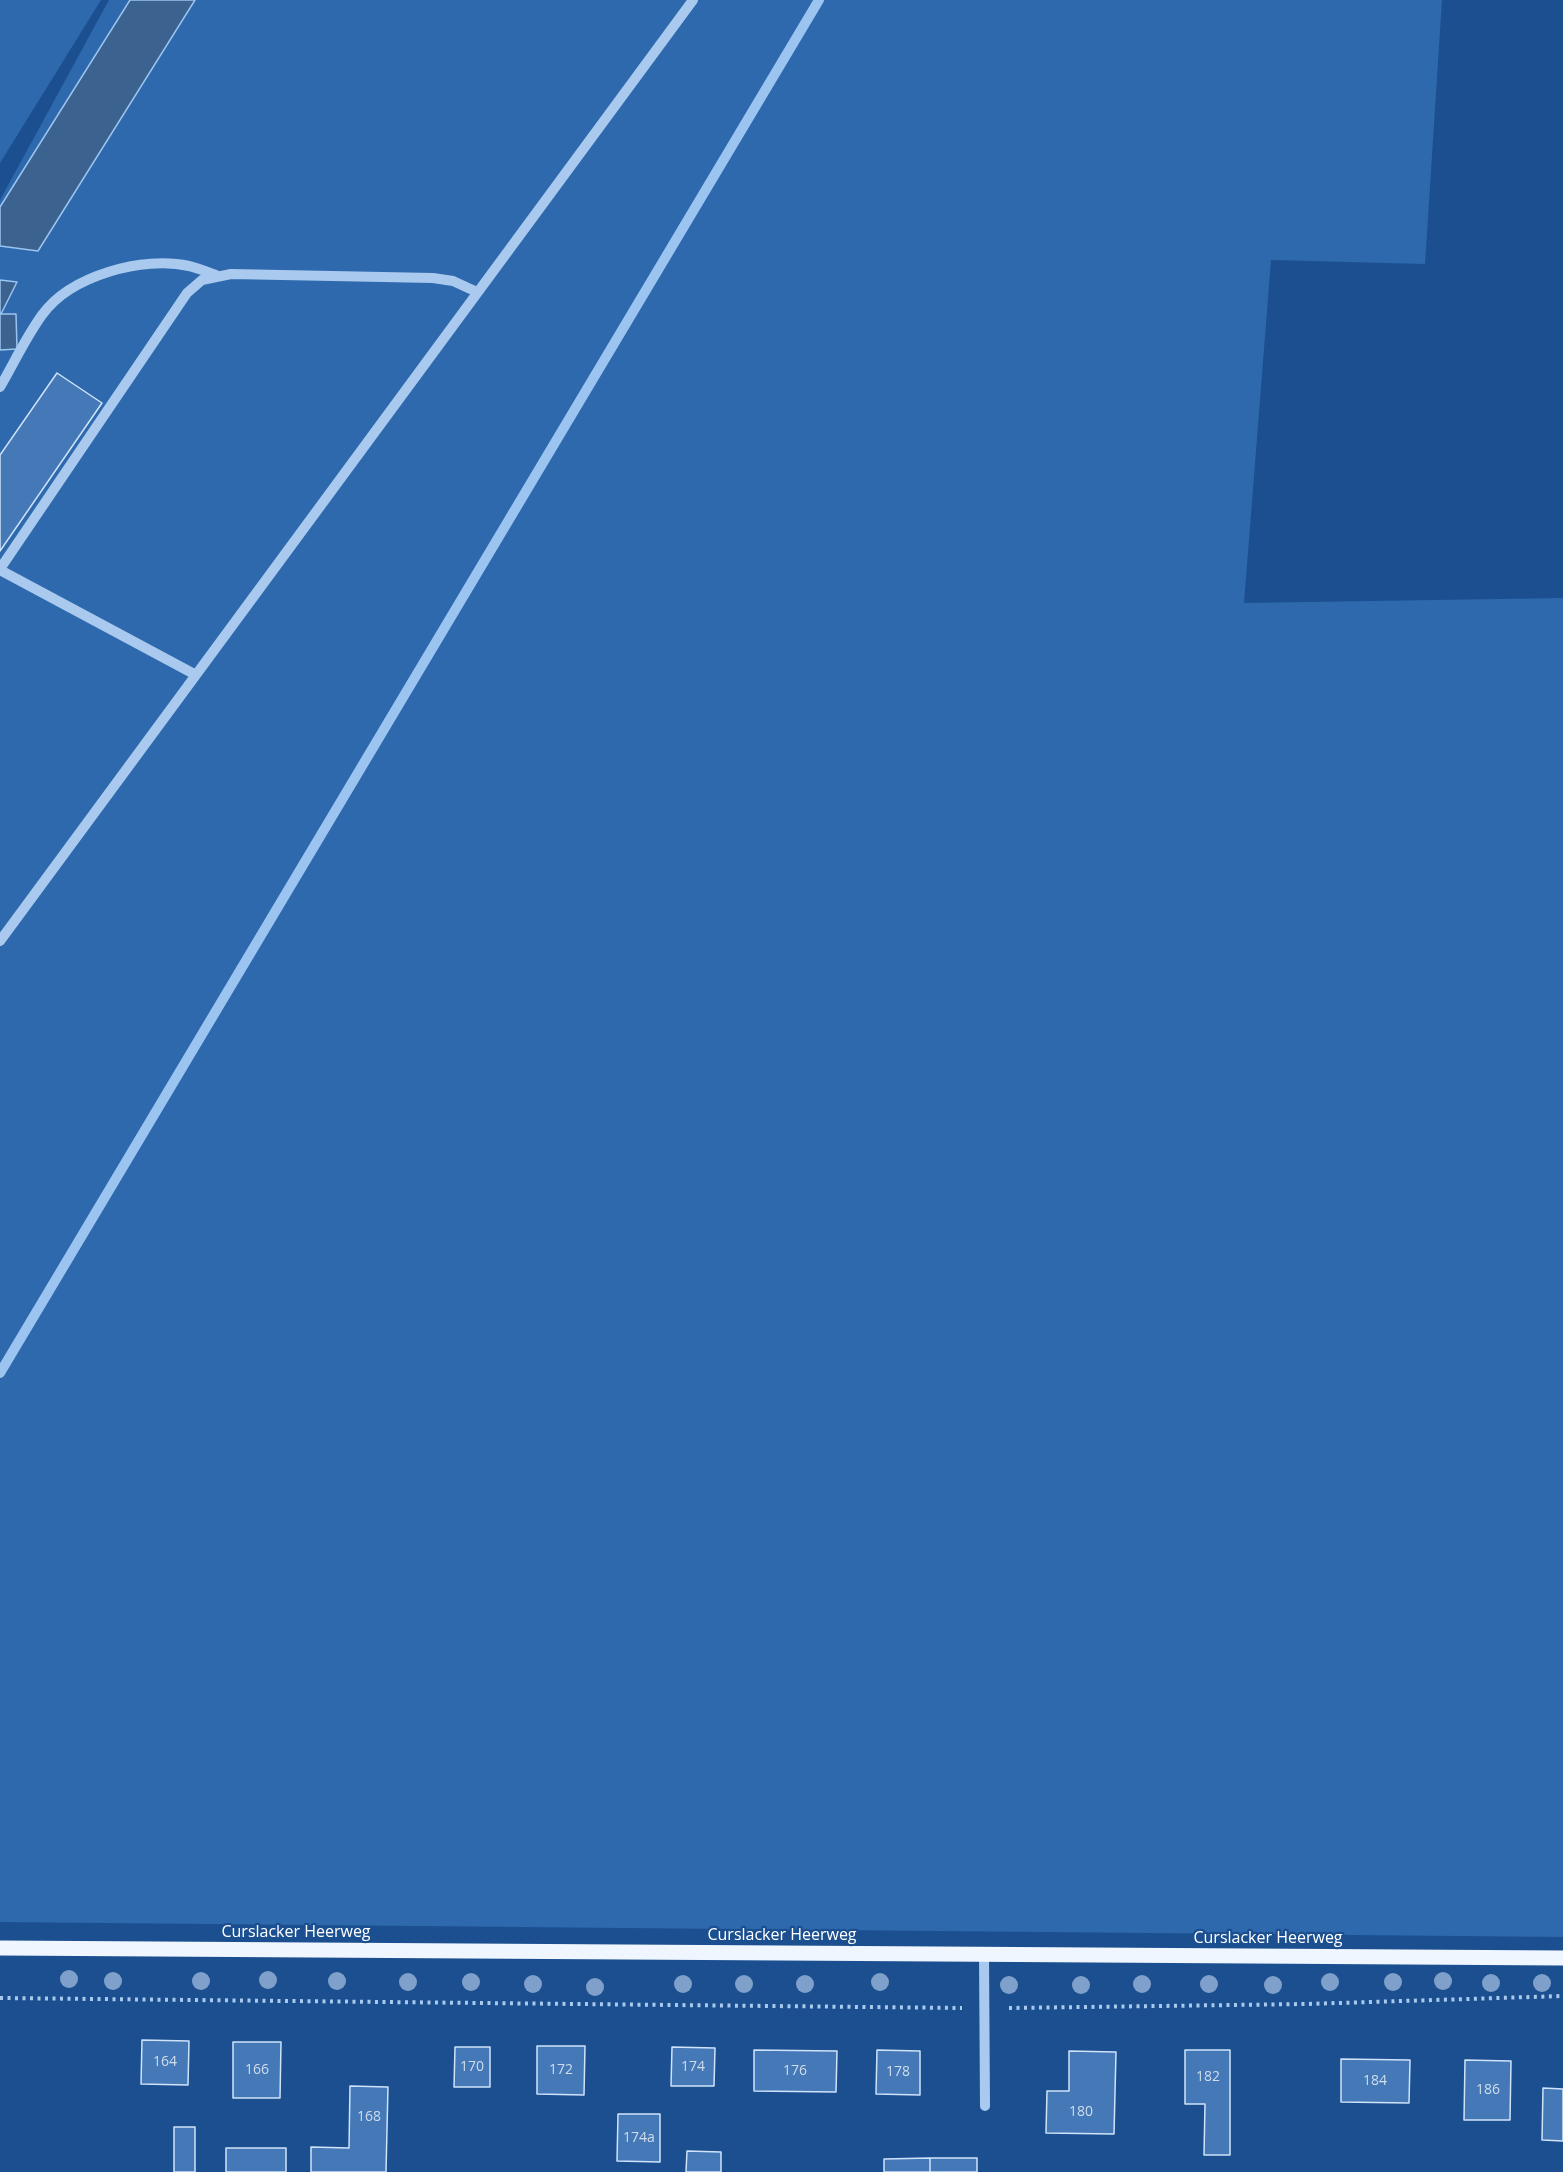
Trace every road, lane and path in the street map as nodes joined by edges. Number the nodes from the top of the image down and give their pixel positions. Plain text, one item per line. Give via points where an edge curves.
1 (693, 0) edge
2 (216, 275) junction
3 (477, 292) junction
4 (0, 387) edge
5 (0, 570) edge
6 (196, 675) junction
7 (0, 941) edge
8 (0, 1948) edge
9 (984, 1954) junction
10 (1563, 1958) edge
11 (1563, 1996) edge
12 (0, 1998) edge
13 (985, 2008) junction
14 (985, 2106) dead end

1 - 3 street
2 - 3 street via 433,278 453,281
2 - 4 street via 189,266 154,265 115,269 90,278 43,313
2 - 5 street via 202,280 188,293
3 - 6 street
5 - 6 street
6 - 7 street
8 - 9 main road, Curslacker Heerweg
9 - 10 main road, Curslacker Heerweg
9 - 13 street
11 - 13 path
12 - 13 path
13 - 14 street

